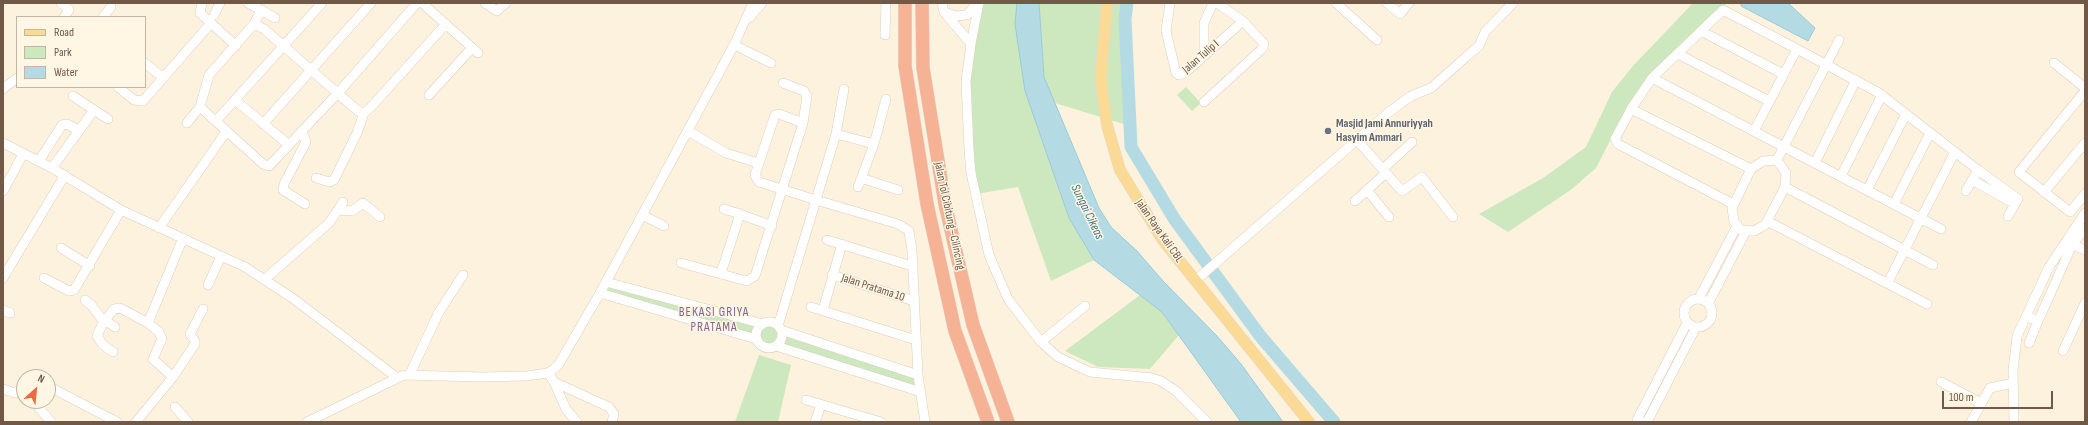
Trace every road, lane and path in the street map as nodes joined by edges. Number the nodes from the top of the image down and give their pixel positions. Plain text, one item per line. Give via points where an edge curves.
1 (61, 3) edge
2 (202, 3) edge
3 (220, 3) edge
4 (248, 3) edge
5 (322, 3) edge
6 (371, 3) edge
7 (417, 3) edge
8 (422, 3) edge
9 (485, 3) edge
10 (506, 3) edge
11 (753, 3) edge
12 (762, 3) edge
13 (886, 3) edge
14 (905, 3) edge
15 (922, 3) edge
16 (978, 3) edge
17 (1107, 3) edge
18 (1170, 3) edge
19 (1213, 3) edge
20 (1217, 3) edge
21 (1336, 3) edge
22 (1387, 3) edge
23 (1409, 3) edge
24 (1512, 3) edge
25 (111, 7) dead end
26 (943, 8) edge
27 (261, 10) junction
28 (65, 16) edge
29 (105, 16) edge
30 (275, 18) dead end
31 (212, 19) junction
32 (1243, 21) junction
33 (254, 24) junction
34 (446, 24) junction
35 (743, 25) junction
36 (1701, 32) junction
37 (886, 35) dead end
38 (1377, 40) dead end
39 (1839, 40) dead end
40 (971, 44) junction
41 (283, 45) junction
42 (734, 45) junction
43 (236, 46) junction
44 (1797, 49) junction
45 (1204, 54) junction
46 (1678, 54) junction
47 (770, 63) dead end
48 (2054, 63) dead end
49 (146, 64) edge
50 (1826, 65) junction
51 (313, 70) junction
52 (1784, 74) junction
53 (162, 77) junction
54 (1652, 78) junction
55 (16, 79) edge
56 (1856, 80) junction
57 (782, 83) dead end
58 (119, 88) edge
59 (2085, 88) edge
60 (3, 89) edge
61 (844, 89) dead end
62 (2085, 91) edge
63 (338, 93) junction
64 (429, 95) dead end
65 (1882, 95) junction
66 (73, 96) dead end
67 (886, 99) dead end
68 (236, 100) junction
69 (1769, 101) junction
70 (1204, 102) dead end
71 (200, 107) junction
72 (1631, 109) junction
73 (94, 110) junction
74 (364, 113) junction
75 (1906, 114) junction
76 (108, 119) dead end
77 (216, 121) junction
78 (187, 123) dead end
79 (803, 123) junction
80 (263, 124) junction
81 (78, 130) junction
82 (688, 130) junction
83 (1754, 131) junction
84 (226, 132) junction
85 (302, 132) junction
86 (1930, 133) junction
87 (836, 134) junction
88 (52, 139) junction
89 (1357, 140) junction
90 (1412, 142) dead end
91 (3, 143) edge
92 (2085, 143) edge
93 (874, 144) junction
94 (289, 145) junction
95 (1784, 147) junction
96 (66, 149) junction
97 (1955, 152) junction
98 (23, 154) junction
99 (1777, 160) junction
100 (39, 161) junction
101 (758, 163) junction
102 (1815, 163) junction
103 (52, 168) junction
104 (1751, 169) junction
105 (1978, 170) junction
106 (1385, 171) junction
107 (65, 175) junction
108 (1841, 176) junction
109 (316, 178) dead end
110 (861, 178) junction
111 (1972, 180) junction
112 (858, 187) dead end
113 (1785, 187) junction
114 (898, 190) dead end
115 (1367, 190) junction
116 (1867, 190) junction
117 (3, 191) edge
118 (783, 191) junction
119 (1966, 191) dead end
120 (2044, 192) junction
121 (2085, 194) edge
122 (816, 200) junction
123 (1355, 201) dead end
124 (343, 202) dead end
125 (305, 204) dead end
126 (1733, 204) junction
127 (1894, 204) junction
128 (2015, 204) junction
129 (724, 209) dead end
130 (121, 210) junction
131 (338, 210) junction
132 (2085, 213) edge
133 (740, 214) junction
134 (642, 215) junction
135 (2008, 216) dead end
136 (380, 217) dead end
137 (1390, 217) dead end
138 (1453, 218) dead end
139 (1921, 218) junction
140 (1767, 221) junction
141 (664, 226) dead end
142 (772, 226) junction
143 (1738, 226) junction
144 (159, 228) junction
145 (2085, 228) edge
146 (1941, 229) dead end
147 (1746, 231) junction
148 (183, 238) junction
149 (827, 240) dead end
150 (2069, 243) junction
151 (842, 244) junction
152 (61, 248) dead end
153 (1904, 250) junction
154 (2085, 250) edge
155 (221, 256) junction
156 (681, 263) dead end
157 (1933, 265) dead end
158 (90, 266) junction
159 (912, 266) junction
160 (721, 273) junction
161 (463, 275) dead end
162 (832, 275) junction
163 (3, 278) edge
164 (44, 278) dead end
165 (265, 279) junction
166 (1196, 281) junction
167 (606, 282) junction
168 (1888, 282) junction
169 (208, 285) dead end
170 (600, 294) junction
171 (1699, 298) junction
172 (85, 300) dead end
173 (914, 301) junction
174 (1709, 302) junction
175 (2085, 303) edge
176 (1927, 304) dead end
177 (1085, 306) dead end
178 (811, 307) dead end
179 (203, 309) dead end
180 (822, 310) junction
181 (2026, 316) junction
182 (2040, 318) dead end
183 (106, 320) junction
184 (1687, 322) junction
185 (148, 323) junction
186 (763, 324) junction
187 (115, 327) dead end
188 (1696, 327) junction
189 (780, 328) junction
190 (756, 339) junction
191 (916, 340) junction
192 (1041, 342) junction
193 (2029, 343) dead end
194 (776, 346) junction
195 (2063, 351) dead end
196 (113, 352) dead end
197 (548, 373) junction
198 (410, 374) junction
199 (918, 375) junction
200 (173, 376) junction
201 (396, 377) junction
202 (554, 382) junction
203 (1941, 382) dead end
204 (2013, 383) junction
205 (3, 389) edge
206 (16, 392) edge
207 (56, 392) edge
208 (921, 392) junction
209 (806, 400) dead end
210 (1981, 403) junction
211 (821, 405) junction
212 (175, 406) dead end
213 (40, 409) edge
214 (1638, 420) edge
215 (51, 422) edge
216 (117, 422) edge
217 (136, 422) edge
218 (188, 422) edge
219 (307, 422) edge
220 (577, 422) edge
221 (612, 422) edge
222 (815, 422) edge
223 (881, 422) edge
224 (925, 422) edge
225 (988, 422) edge
226 (1008, 422) edge
227 (1207, 422) edge
228 (1309, 422) edge
229 (1647, 422) edge
230 (1971, 422) edge
231 (2014, 422) edge

1 - 28 street via 69,10
2 - 31 street via 200,13
3 - 31 street
4 - 27 street
5 - 41 street
6 - 51 street
7 - 63 street
8 - 34 street
9 - 10 street via 497,11
11 - 35 street
12 - 35 street
13 - 37 street
14 - 225 highway, Jalan Tol Cibitung–Cilincing via 905,66 927,204 955,331
15 - 226 highway, Jalan Tol Cibitung–Cilincing via 923,68 945,204 973,325
16 - 26 street via 967,15 956,16
16 - 40 street
17 - 166 main road, Jalan Raya Kali CBL via 1101,74 1110,138 1120,170 1162,239
18 - 45 street, Jalan Tulip I via 1166,31 1177,74 1186,72
19 - 45 street via 1204,23
20 - 32 street
21 - 38 street
22 - 23 street via 1400,14
24 - 89 street via 1485,32 1479,46 1431,88 1411,96
25 - 29 street
26 - 40 street
27 - 30 street
27 - 33 street
31 - 43 street
31 - 53 street
32 - 45 street, Jalan Tulip I
32 - 70 street via 1264,42 1264,46
33 - 41 street via 264,28
33 - 43 street
34 - 64 street via 475,50
34 - 74 street
35 - 42 street
36 - 44 street via 1723,10
36 - 46 street
36 - 52 street
39 - 50 street
40 - 192 street via 966,81 969,150 971,173 989,256 1008,299
41 - 51 street
41 - 68 street
42 - 47 street
42 - 82 street
43 - 71 street via 209,76
44 - 50 street
44 - 52 street
46 - 54 street
46 - 69 street
48 - 59 street
49 - 53 street
50 - 56 street
50 - 95 street
51 - 63 street
51 - 80 street
52 - 69 street
53 - 58 street via 141,102 134,100
54 - 72 street
54 - 83 street
55 - 60 street
56 - 65 street
56 - 102 street
57 - 79 street via 807,94
61 - 87 street
62 - 120 street via 2019,171 2019,174
63 - 74 street via 358,111
63 - 85 street
65 - 75 street
65 - 108 street
66 - 73 street
67 - 93 street
68 - 77 street
68 - 80 street
69 - 83 street
71 - 77 street
71 - 78 street
72 - 104 street
72 - 126 street via 1615,140 1618,144
73 - 76 street
73 - 81 street
74 - 109 street via 334,180 330,182
75 - 86 street
75 - 116 street
77 - 84 street
79 - 101 street via 779,114 775,115
79 - 118 street
80 - 94 street
81 - 88 street via 62,124
81 - 96 street
82 - 101 street via 726,153
82 - 134 street
83 - 95 street
84 - 94 street via 266,167
84 - 144 street
85 - 94 street
85 - 125 street via 306,142 283,190
86 - 97 street
86 - 127 street
87 - 93 street
87 - 122 street
88 - 96 street
88 - 100 street
89 - 106 street
89 - 166 street
90 - 106 street
91 - 98 street
92 - 120 street
93 - 110 street
95 - 99 street
95 - 102 street
96 - 103 street
97 - 105 street
97 - 139 street
98 - 100 street
98 - 117 street
99 - 104 street via 1763,161
99 - 113 street via 1786,172
100 - 103 street
101 - 118 street via 755,175 757,180
102 - 108 street
103 - 107 street
104 - 126 street
105 - 111 street
105 - 128 street via 2018,199
106 - 115 street
106 - 138 street via 1402,191 1422,177
107 - 130 street
107 - 163 street
108 - 116 street
110 - 112 street
110 - 114 street
111 - 119 street
111 - 128 street
113 - 140 street
113 - 153 street
115 - 123 street
115 - 137 street
116 - 127 street
118 - 122 street
118 - 142 street
120 - 121 street via 2070,212
122 - 159 street via 898,224 908,230
122 - 189 street
124 - 131 street
126 - 143 street via 1734,221
127 - 139 street
128 - 135 street
129 - 133 street
130 - 144 street
130 - 158 street
131 - 136 street via 352,211 363,203
131 - 165 street via 329,223
132 - 150 street
133 - 142 street
133 - 160 street
134 - 141 street
134 - 167 street
139 - 146 street
139 - 153 street
140 - 147 street via 1754,231
140 - 168 street
142 - 160 street via 755,276 747,281
143 - 147 street
143 - 171 street
144 - 148 street
145 - 150 street
147 - 174 street
148 - 155 street
148 - 185 street
149 - 151 street
150 - 154 street
150 - 181 street via 2040,284
150 - 182 street
151 - 159 street
151 - 162 street
152 - 158 street
153 - 157 street
153 - 168 street
155 - 165 street
155 - 169 street
156 - 160 street
158 - 164 street via 72,291
159 - 173 street
161 - 198 street via 438,312
162 - 173 street, Jalan Pratama 10
162 - 180 street
165 - 201 street
166 - 228 main road, Jalan Raya Kali CBL
167 - 170 street
167 - 186 street
168 - 176 street
170 - 190 street
170 - 197 street via 559,364
171 - 174 street
171 - 184 street via 1691,300 1685,306 1683,315
172 - 183 street
173 - 191 street
174 - 188 street via 1713,312 1710,320 1705,325
175 - 195 street
177 - 192 street
178 - 180 street
179 - 200 street via 190,334 195,344
180 - 191 street
181 - 193 street via 2038,321
181 - 204 street via 2015,345
183 - 185 street via 118,307
183 - 187 street
183 - 196 street via 96,336
184 - 188 street
184 - 214 street
185 - 200 street via 159,332 162,339 153,359
186 - 189 street via 771,322
186 - 190 street via 757,330
188 - 229 street
189 - 194 street via 782,336
189 - 199 street
190 - 194 street via 766,348
191 - 199 street
192 - 227 street via 1058,357 1090,372 1161,381 1176,391
194 - 208 street
197 - 198 street via 481,377
197 - 202 street
198 - 201 street
199 - 208 street
200 - 217 street
201 - 219 street
202 - 220 street via 566,409
202 - 221 street via 609,407 614,414
203 - 210 street
204 - 210 street via 1990,388
204 - 231 street
205 - 206 street
207 - 216 street
208 - 224 street
209 - 211 street
210 - 230 street
211 - 222 street
211 - 223 street
212 - 218 street
213 - 215 street

